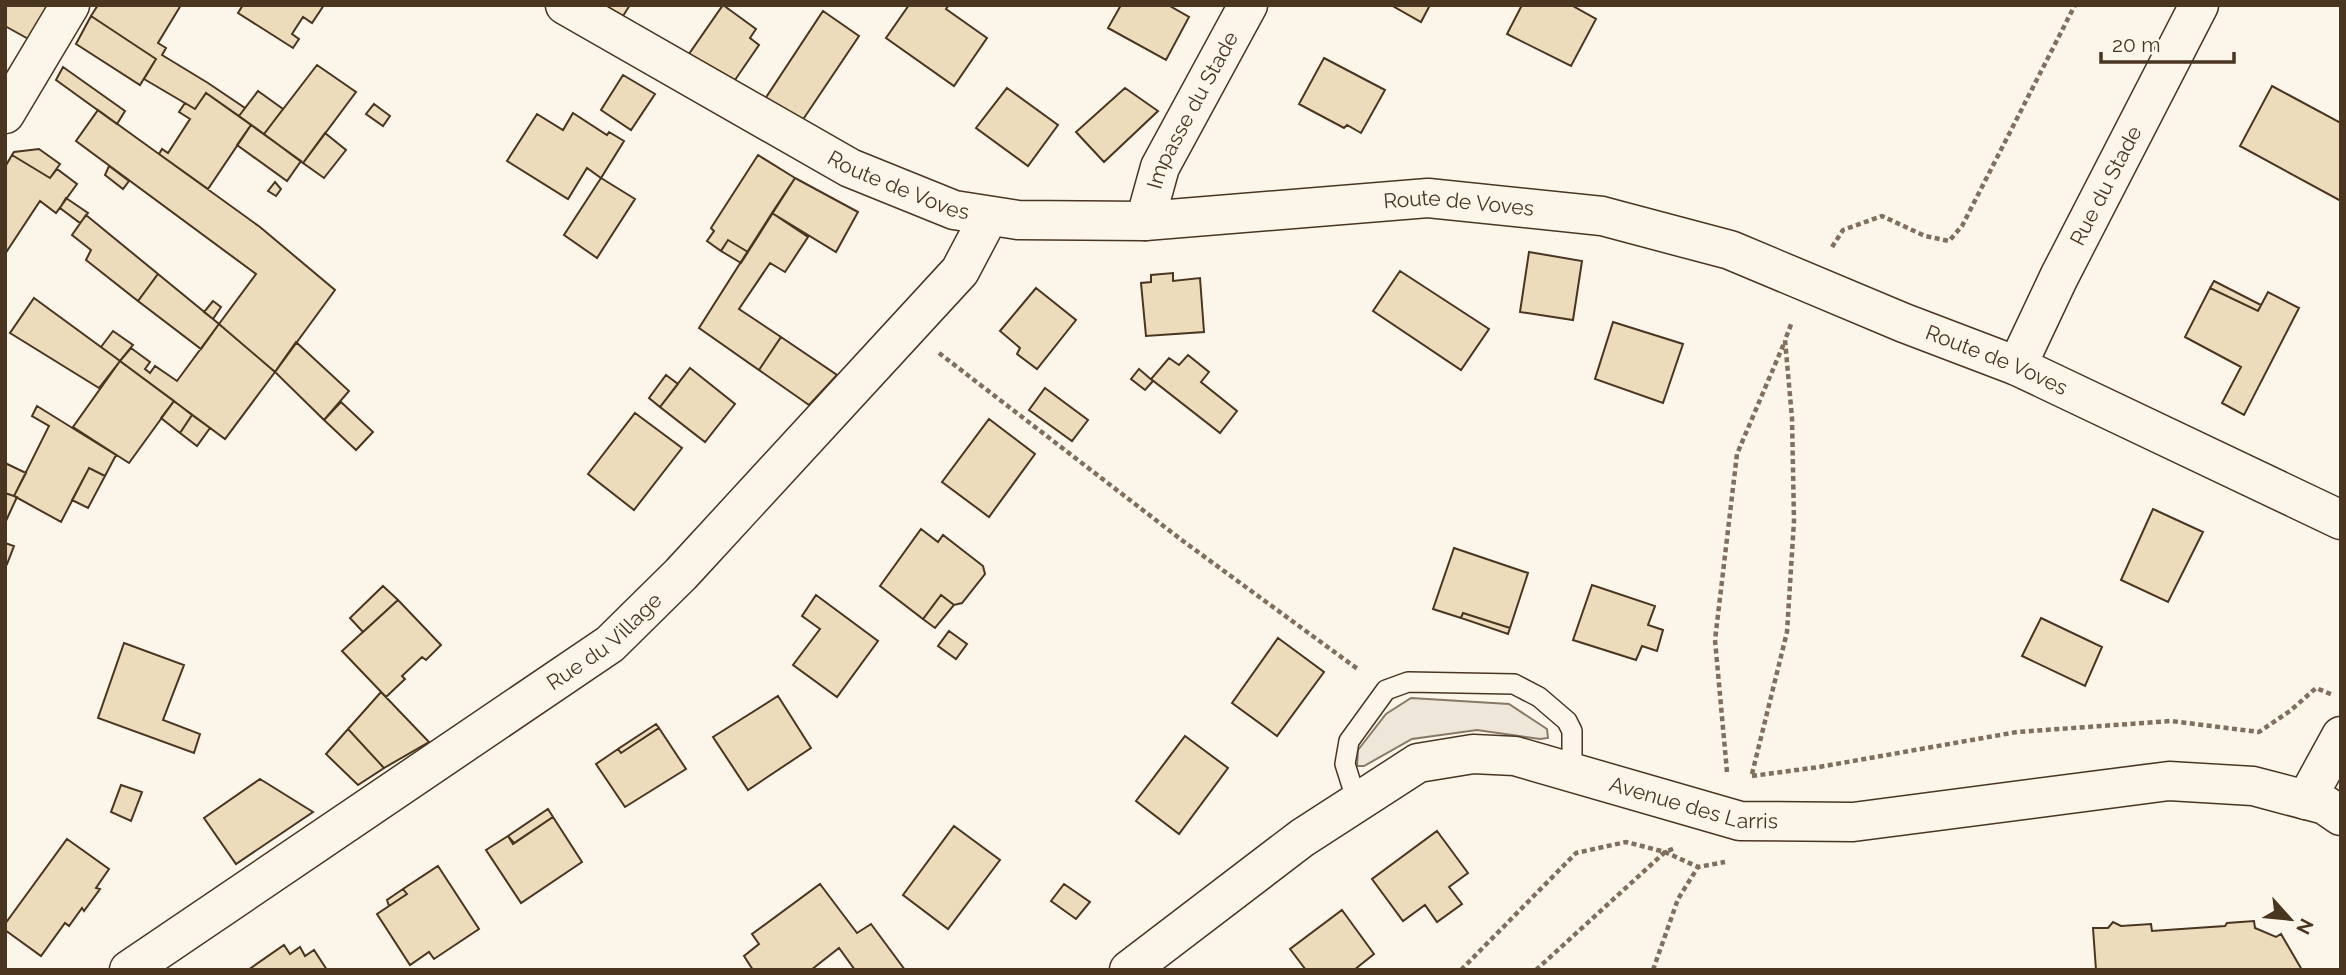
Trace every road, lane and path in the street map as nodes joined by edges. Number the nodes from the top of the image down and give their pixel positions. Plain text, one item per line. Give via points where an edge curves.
1 (70, 5) edge
2 (565, 5) edge
3 (1248, 5) edge
4 (2076, 5) edge
5 (2199, 5) edge
6 (5, 114) edge
7 (989, 216) junction
8 (1145, 221) junction
9 (1808, 282) junction
10 (908, 328) junction
11 (1785, 340) junction
12 (2017, 366) junction
13 (2341, 520) edge
14 (1385, 690) junction
15 (2341, 736) edge
16 (1572, 773) junction
17 (1752, 774) dead end
18 (1357, 802) junction
19 (2324, 807) edge
20 (1740, 821) junction
21 (1678, 847) dead end
22 (1665, 852) junction
23 (1698, 867) dead end
24 (129, 970) edge
25 (1129, 970) edge
26 (1461, 970) edge
27 (1536, 970) edge

1 - 6 street
2 - 7 street, Route de Voves via 850,168 954,210
3 - 8 street, Impasse du Stade via 1160,167
4 - 9 path via 1962,226 1949,241 1882,216 1843,230
5 - 12 street, Rue du Stade
7 - 8 street, Route de Voves
7 - 10 street, Rue du Village via 960,271
8 - 9 street, Route de Voves via 1428,198 1602,216 1730,250
9 - 11 path
9 - 12 street, Route de Voves
10 - 14 path
10 - 24 street, Rue du Village via 681,574 610,644
11 - 17 path via 1794,521 1787,632
11 - 20 path via 1737,454 1715,640 1727,772
12 - 13 street, Route de Voves
14 - 16 lane via 1408,682 1514,684 1539,696 1567,721 1572,731
14 - 18 lane via 1349,741 1345,764
15 - 19 street
16 - 18 street, Avenue des Larris via 1515,756 1473,754 1418,763
16 - 20 street, Avenue des Larris
18 - 25 street, Avenue des Larris via 1302,838
19 - 20 street, Avenue des Larris via 2253,786 2169,780 1853,822
21 - 22 path
22 - 23 path
22 - 26 path via 1626,842 1576,853
22 - 27 path

